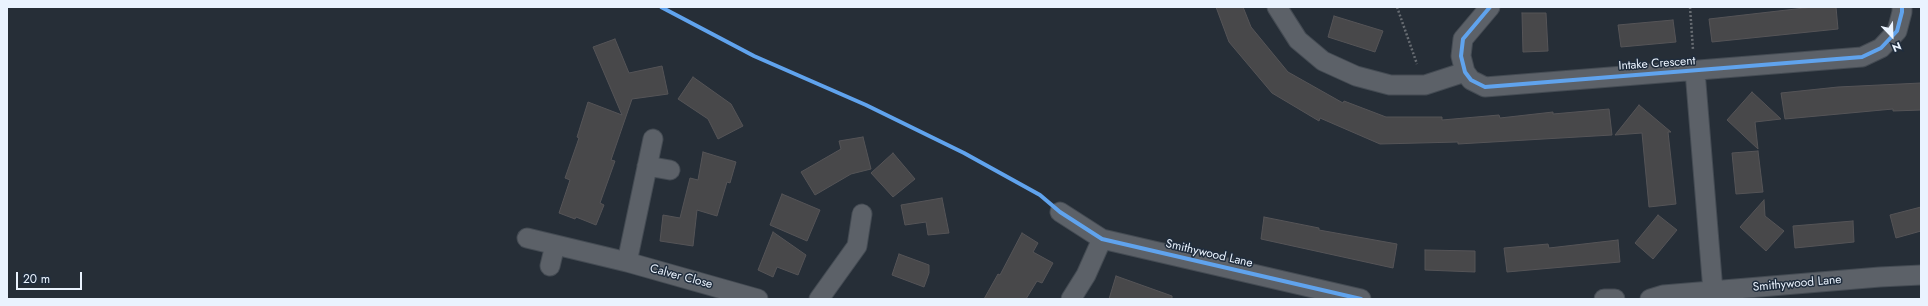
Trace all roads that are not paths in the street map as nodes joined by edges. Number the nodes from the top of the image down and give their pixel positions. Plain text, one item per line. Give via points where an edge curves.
1 (1277, 7) edge
2 (1490, 7) edge
3 (1902, 7) edge
4 (1695, 71) junction
5 (1465, 72) junction
6 (653, 139) dead end
7 (648, 166) junction
8 (670, 170) dead end
9 (1060, 212) dead end
10 (862, 214) dead end
11 (528, 238) dead end
12 (1102, 239) junction
13 (555, 245) junction
14 (627, 262) junction
15 (550, 266) dead end
16 (1921, 275) edge
17 (1714, 290) junction
18 (758, 299) edge
19 (819, 299) edge
20 (1071, 299) edge
21 (1361, 299) edge
22 (1604, 299) edge
23 (1615, 299) edge
24 (1650, 299) edge

1 - 5 street via 1298,40 1323,61 1356,76 1390,85 1425,85
2 - 5 street via 1464,39 1461,56
3 - 4 street, Intake Crescent via 1897,31 1881,48 1862,57
4 - 5 street, Intake Crescent via 1485,86 1471,80
4 - 17 street, Intake Crescent
6 - 7 street
7 - 8 street
7 - 14 street
9 - 12 street, Smithywood Lane
10 - 19 street via 865,247
11 - 13 street, Calver Close
12 - 20 street via 1086,275
12 - 21 street, Smithywood Lane
13 - 14 street, Calver Close
13 - 15 street
14 - 18 street, Calver Close
16 - 17 street, Smithywood Lane
17 - 24 street, Smithywood Lane via 1663,295
22 - 23 street

